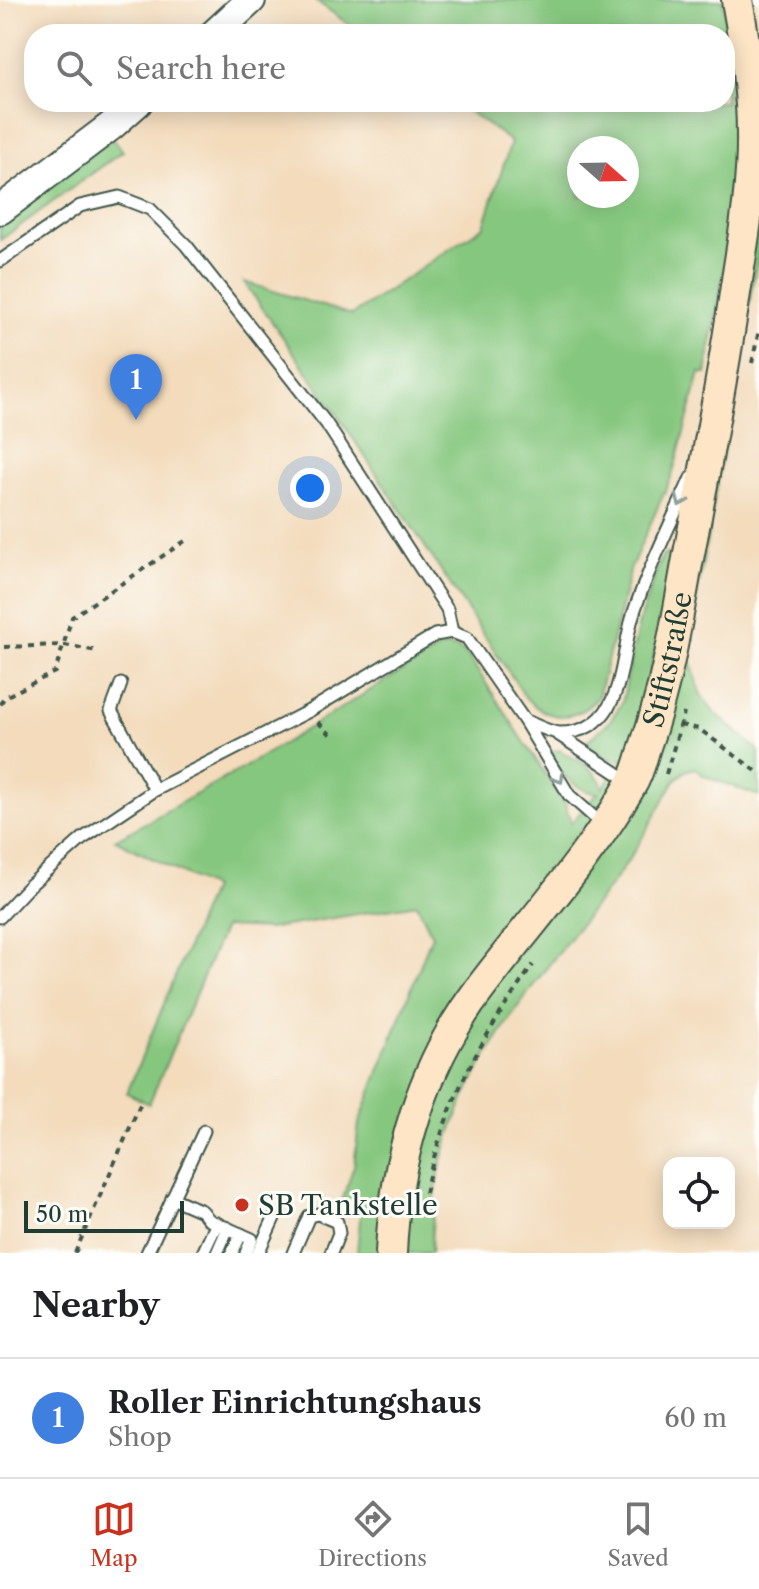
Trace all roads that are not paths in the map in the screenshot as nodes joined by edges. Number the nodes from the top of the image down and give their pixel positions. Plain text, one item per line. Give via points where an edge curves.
1 (251, 0) edge
2 (737, 0) edge
3 (225, 24) edge
4 (127, 112) edge
5 (0, 210) edge
6 (0, 261) edge
7 (712, 430) junction
8 (452, 632) junction
9 (121, 684) dead end
10 (524, 720) junction
11 (556, 733) junction
12 (633, 783) junction
13 (155, 790) junction
14 (604, 826) junction
15 (0, 917) edge
16 (204, 1131) dead end
17 (172, 1198) junction
18 (274, 1218) dead end
19 (222, 1226) junction
20 (241, 1234) junction
21 (147, 1253) edge
22 (203, 1253) edge
23 (217, 1253) edge
24 (232, 1253) edge
25 (246, 1253) edge
26 (258, 1253) edge
27 (293, 1253) edge
28 (331, 1253) edge
29 (391, 1253) edge

1 - 3 street
2 - 7 main road, Stiftstraße via 752,133 747,212
4 - 5 street
6 - 8 lane via 80,206 119,197 150,209 186,245 326,423 447,609
7 -> 11 lane via 634,611 620,680 607,711 587,726
7 - 12 main road, Stiftstraße via 673,640
8 - 10 lane via 467,638
8 - 13 lane via 435,635 309,711
9 - 13 lane via 111,711
10 - 11 lane
10 -> 14 lane via 569,795
11 - 12 lane
12 - 14 main road, Stiftstraße
13 - 15 lane via 82,839
14 - 29 main road, Stiftstraße via 477,993 436,1062 404,1150
16 - 17 lane
17 - 19 lane
17 - 21 lane
18 - 26 lane
19 - 20 lane
19 - 22 lane
19 - 23 lane
20 - 24 lane
20 - 25 lane via 252,1239
27 - 28 lane via 309,1216 318,1214 337,1222 339,1233

